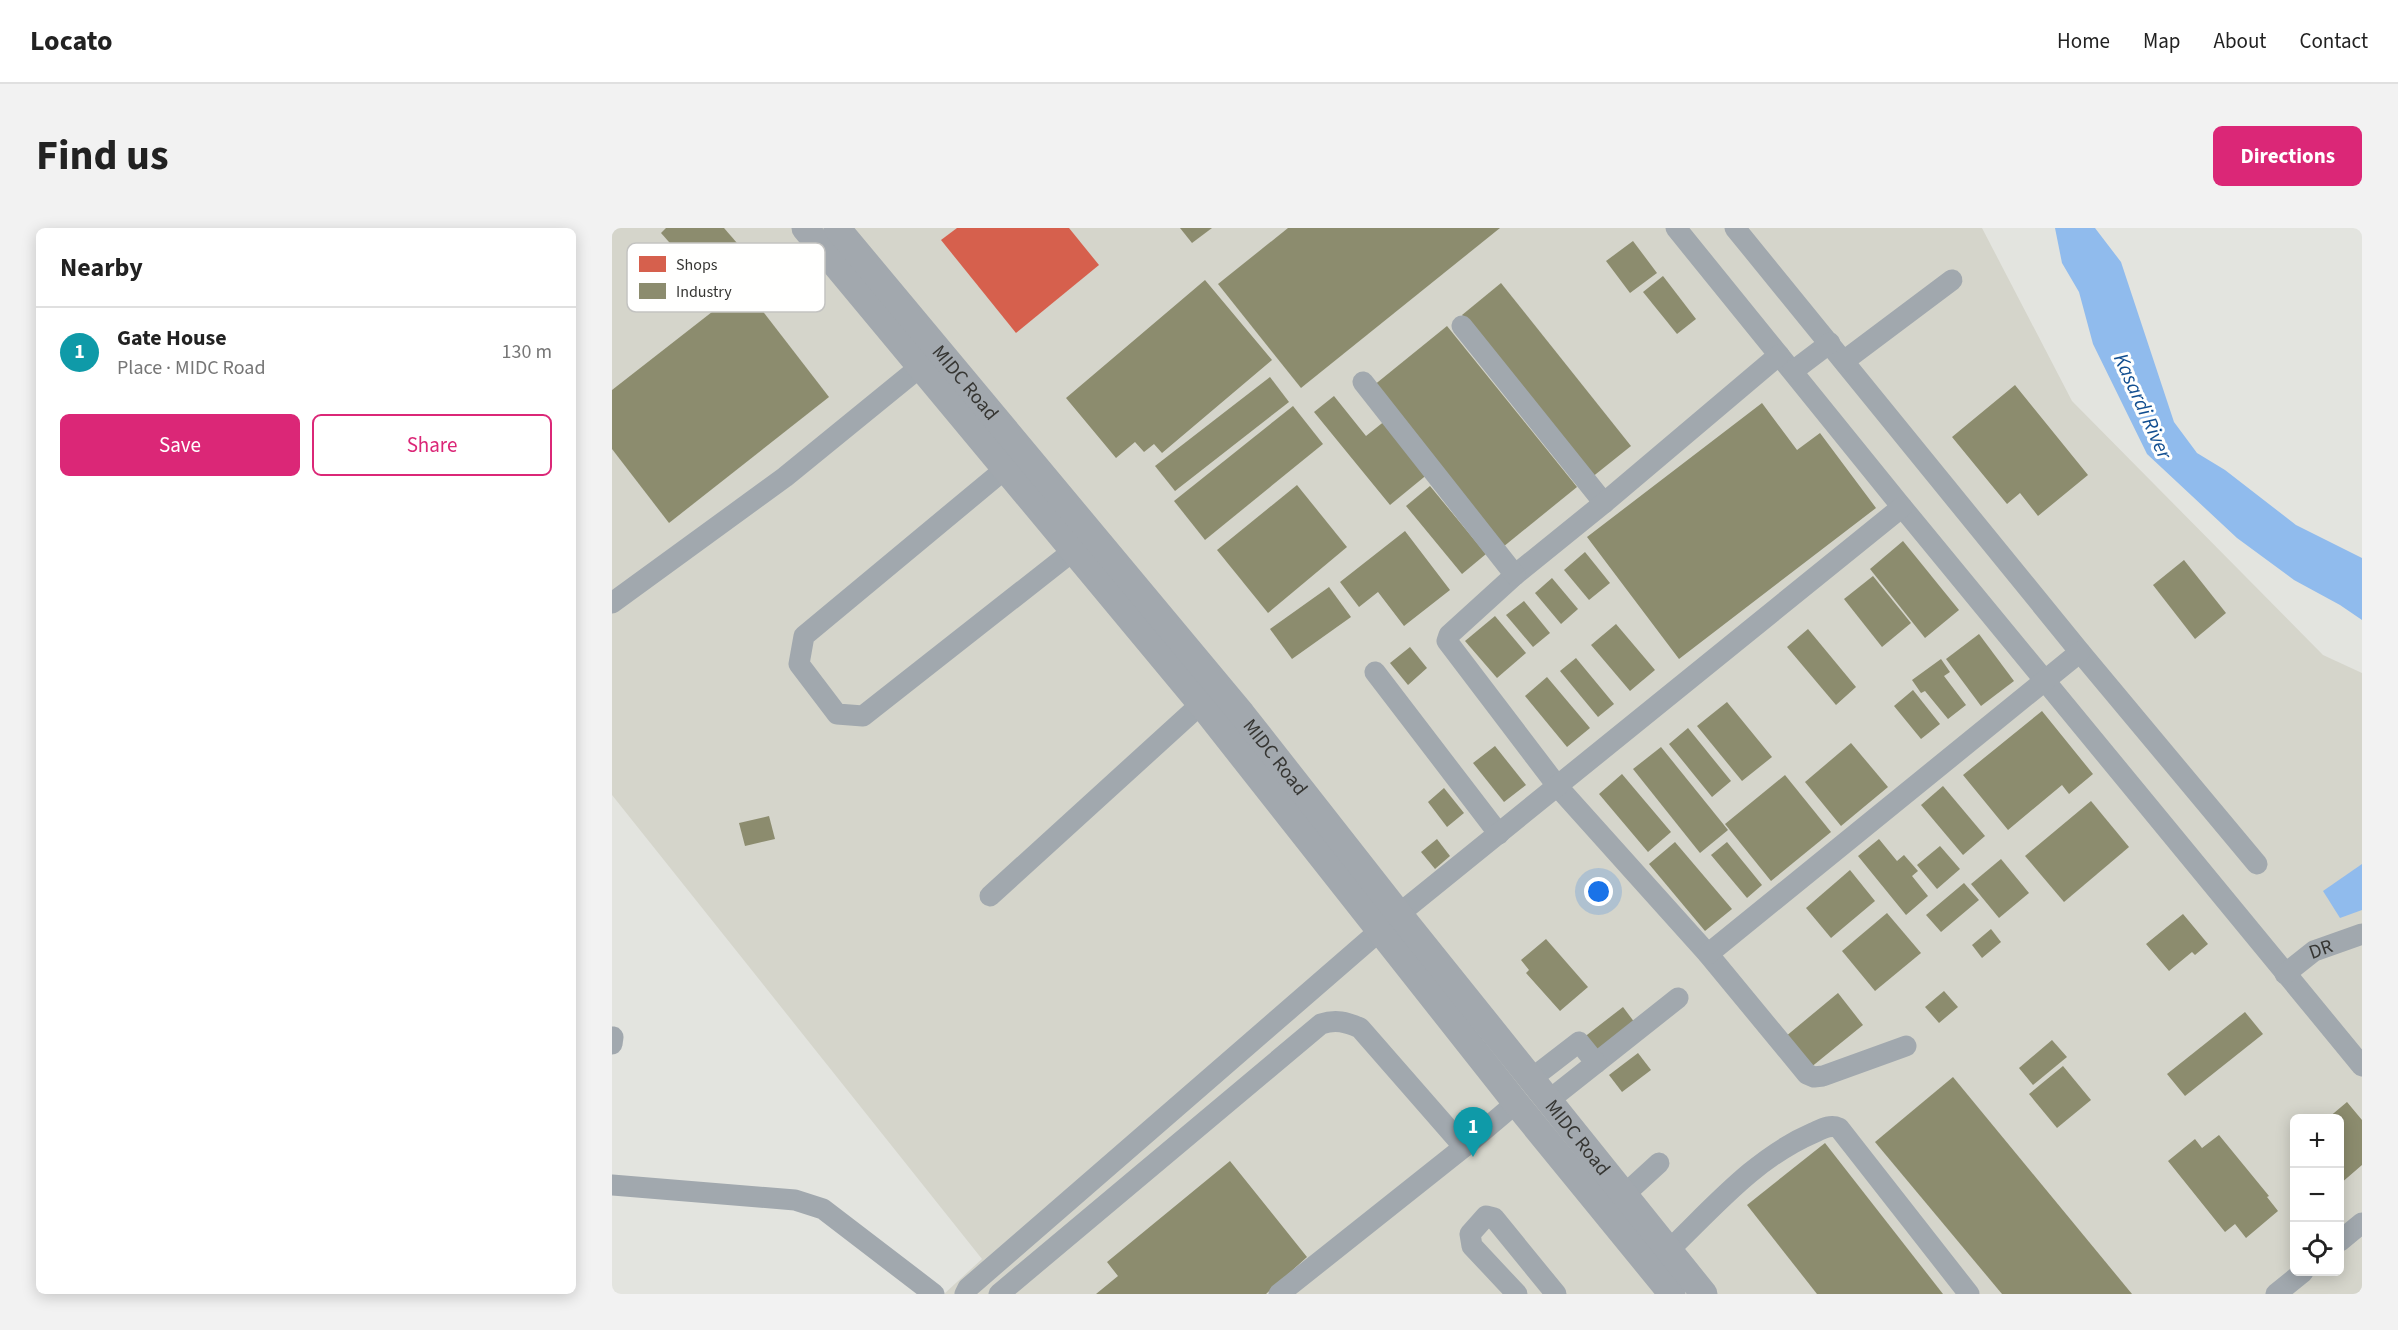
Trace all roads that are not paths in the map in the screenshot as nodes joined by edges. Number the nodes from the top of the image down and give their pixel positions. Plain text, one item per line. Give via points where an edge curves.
1 (837, 228) edge
2 (1676, 228) edge
3 (1735, 228) edge
4 (813, 231) edge
5 (822, 243) edge
6 (825, 246) edge
7 (1952, 280) dead end
8 (1462, 326) dead end
9 (1830, 343) junction
10 (1844, 361) junction
11 (1786, 363) junction
12 (920, 367) junction
13 (1363, 382) dead end
14 (1005, 469) junction
15 (1604, 503) junction
16 (1902, 507) junction
17 (1073, 551) junction
18 (1515, 575) junction
19 (612, 603) edge
20 (2080, 652) junction
21 (1375, 672) dead end
22 (2044, 680) junction
23 (1201, 704) junction
24 (1558, 787) junction
25 (1499, 834) junction
26 (2258, 864) dead end
27 (990, 896) dead end
28 (1389, 922) junction
29 (2362, 934) edge
30 (1708, 954) junction
31 (2284, 974) junction
32 (1678, 998) dead end
33 (1906, 1046) dead end
34 (1596, 1063) junction
35 (2362, 1066) edge
36 (1531, 1079) junction
37 (1548, 1101) junction
38 (1516, 1104) junction
39 (1464, 1147) junction
40 (1659, 1163) dead end
41 (612, 1185) edge
42 (1624, 1195) junction
43 (2362, 1223) edge
44 (2344, 1238) edge
45 (1668, 1251) junction
46 (2298, 1276) edge
47 (934, 1294) edge
48 (965, 1294) edge
49 (999, 1294) edge
50 (1279, 1294) edge
51 (1517, 1294) edge
52 (1556, 1294) edge
53 (1672, 1294) edge
54 (1704, 1294) edge
55 (1969, 1294) edge
56 (2276, 1294) edge

1 - 28 main road, MIDC Road via 1242,714
2 - 11 street
3 - 9 street
4 - 5 main road, MIDC Road
6 - 12 main road, MIDC Road
7 - 10 street
8 - 15 street
9 - 10 street
9 - 11 street
10 - 20 street
11 - 15 street
11 - 16 street
12 - 14 main road, MIDC Road
12 - 19 street via 785,477
13 - 18 street
14 - 17 main road, MIDC Road
14 - 17 street via 804,636 799,664 837,714 863,716
15 - 18 street
16 - 22 street
16 - 24 street
17 - 23 main road, MIDC Road
18 - 24 street via 1447,641
20 - 22 street
20 - 26 street
21 - 25 street
22 - 30 street
22 - 31 street
23 - 27 street
23 - 28 main road, MIDC Road
24 - 25 street
24 - 30 street
25 - 28 street
28 - 36 main road, MIDC Road
28 - 38 main road, MIDC Road
28 - 48 street
29 - 31 street, DR via 2314,951
30 - 33 street via 1807,1074 1823,1076
31 - 35 street
32 - 34 street
34 - 36 street via 1579,1042
34 - 37 street
36 - 37 main road, MIDC Road
37 - 42 main road, MIDC Road
38 - 39 street
38 - 53 main road, MIDC Road
39 - 49 street via 1360,1028 1333,1020 1321,1024
39 - 50 street
40 - 42 street
41 - 47 street via 795,1200 823,1209
42 - 45 main road, MIDC Road
43 - 44 street
45 - 54 main road, MIDC Road
45 - 55 street via 1763,1161 1789,1144 1834,1126
46 - 56 street
51 - 52 street via 1472,1246 1470,1234 1486,1216 1494,1218

